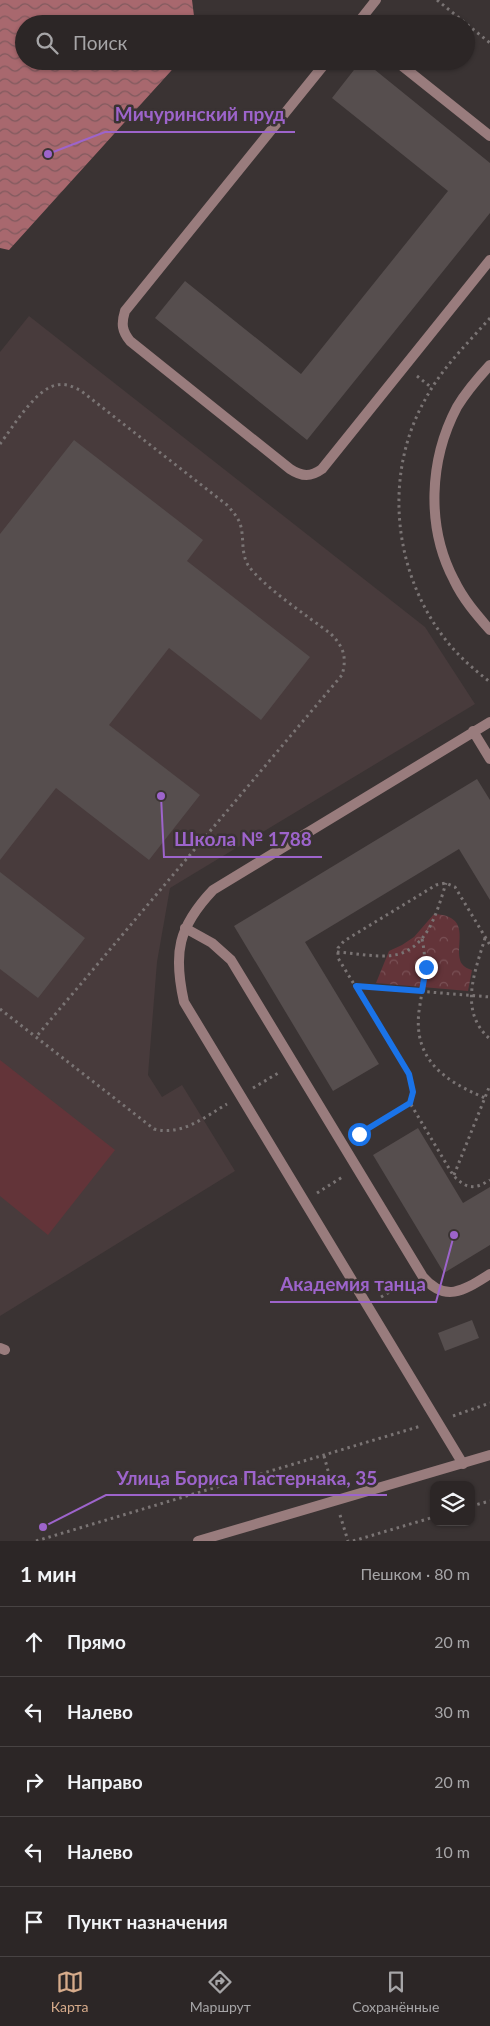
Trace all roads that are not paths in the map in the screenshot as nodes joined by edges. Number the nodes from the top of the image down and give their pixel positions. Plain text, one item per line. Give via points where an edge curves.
1 (376, 0) edge
2 (364, 15) edge
3 (320, 70) edge
4 (407, 70) edge
5 (490, 136) edge
6 (490, 260) edge
7 (490, 365) edge
8 (490, 630) edge
9 (490, 722) edge
10 (474, 732) junction
11 (490, 759) edge
12 (186, 928) junction
13 (490, 1274) edge
14 (490, 1455) edge
15 (463, 1464) junction
16 (198, 1541) edge

1 - 2 street
3 - 6 street via 126,312 122,320 124,333 130,341 290,469 297,474 311,475 322,469
4 - 5 street
7 - 8 street via 457,407 442,442 434,484 439,542 454,580 471,608
9 - 10 street
10 - 11 street
10 - 12 street via 213,890
12 - 13 street via 212,943 230,960 430,1285 449,1293 464,1290
12 - 15 street via 178,968 184,1002
14 - 15 street
15 - 16 street

